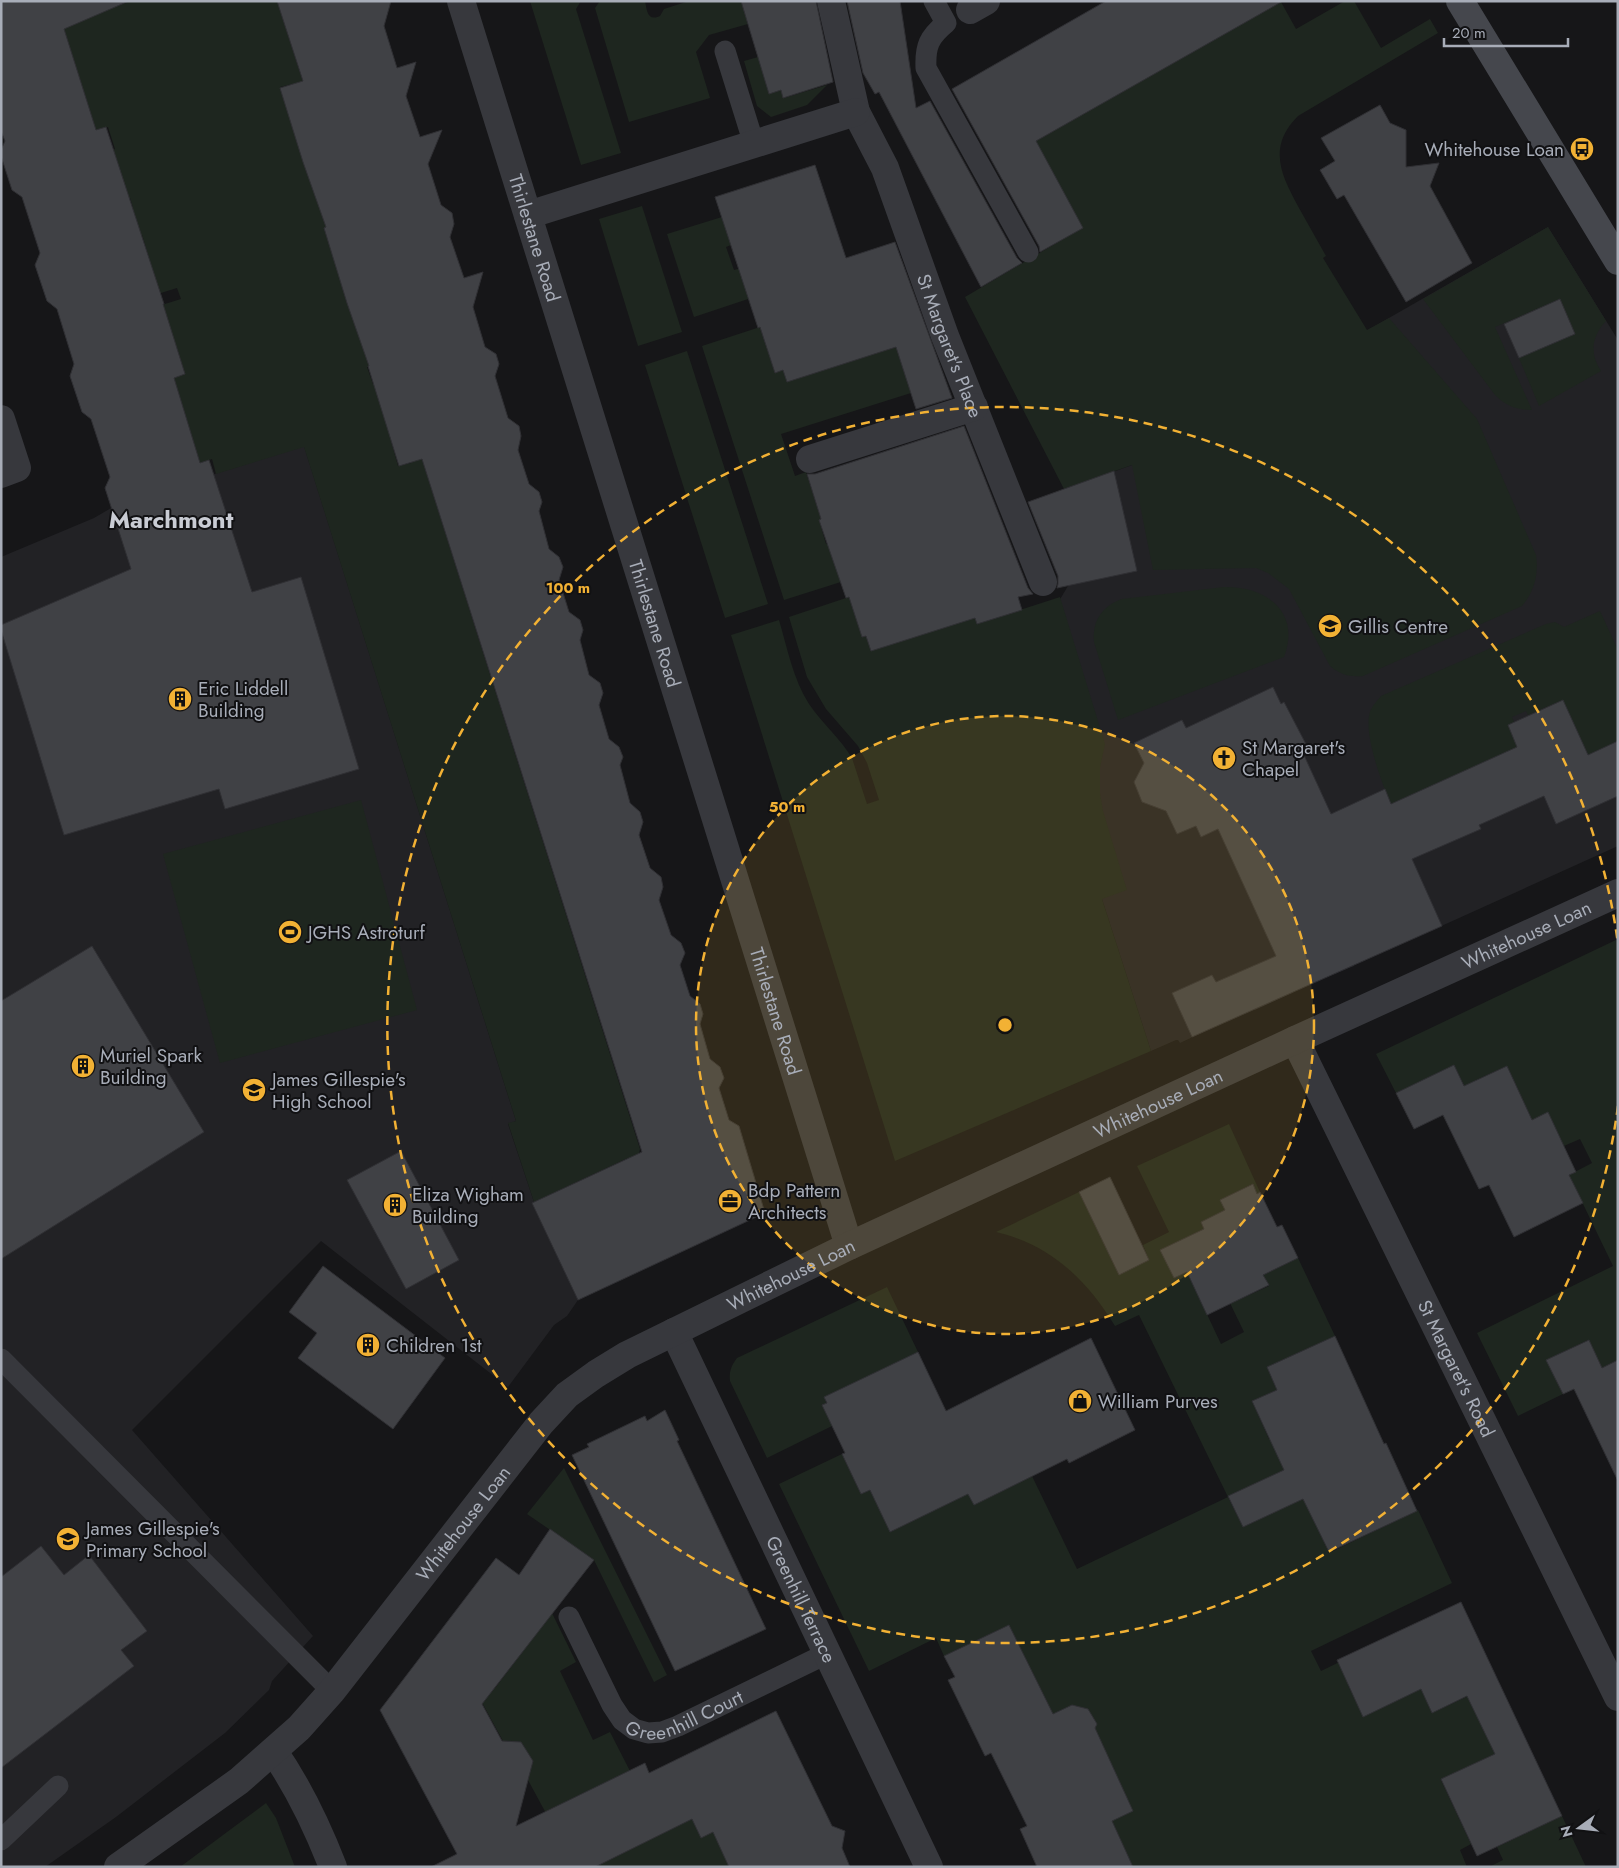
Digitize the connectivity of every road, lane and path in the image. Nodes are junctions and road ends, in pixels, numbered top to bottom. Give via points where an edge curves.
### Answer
1 (461, 1) edge
2 (831, 1) edge
3 (934, 1) edge
4 (1460, 1) edge
5 (978, 6) edge
6 (946, 23) junction
7 (725, 52) dead end
8 (856, 112) junction
9 (754, 144) junction
10 (528, 216) junction
11 (1028, 252) dead end
12 (1618, 261) edge
13 (974, 408) junction
14 (1, 419) edge
15 (810, 459) dead end
16 (9, 471) edge
17 (1043, 582) dead end
18 (1618, 893) edge
19 (1295, 1040) junction
20 (849, 1246) junction
21 (674, 1332) junction
22 (1, 1359) edge
23 (569, 1617) dead end
24 (826, 1654) junction
25 (332, 1691) junction
26 (1618, 1697) edge
27 (274, 1752) junction
28 (58, 1786) dead end
29 (1, 1840) edge
30 (118, 1867) edge
31 (333, 1867) edge
32 (928, 1867) edge

1 - 10 street, Thirlestane Road
2 - 8 street, St Margaret's Place
3 - 6 lane
4 - 12 street
5 - 6 lane
6 - 11 lane via 929,40 926,68
7 - 9 lane
8 - 9 street
8 - 13 street, St Margaret's Place via 885,168
9 - 10 street
10 - 20 street, Thirlestane Road
13 - 15 street
13 - 17 street, St Margaret's Place
14 - 16 street
18 - 19 street, Whitehouse Loan
19 - 20 street, Whitehouse Loan
19 - 26 street, St Margaret's Road
20 - 21 street, Whitehouse Loan
21 - 24 street, Greenhill Terrace
21 - 25 street, Whitehouse Loan via 596,1374 567,1396 541,1423
22 - 25 lane
23 - 24 lane, Greenhill Court via 612,1706 622,1720 634,1729 648,1733 678,1726
24 - 32 street, Greenhill Terrace
25 - 27 street, Whitehouse Loan
27 - 30 street, Whitehouse Loan via 239,1781
27 - 31 street via 301,1794
28 - 29 lane

